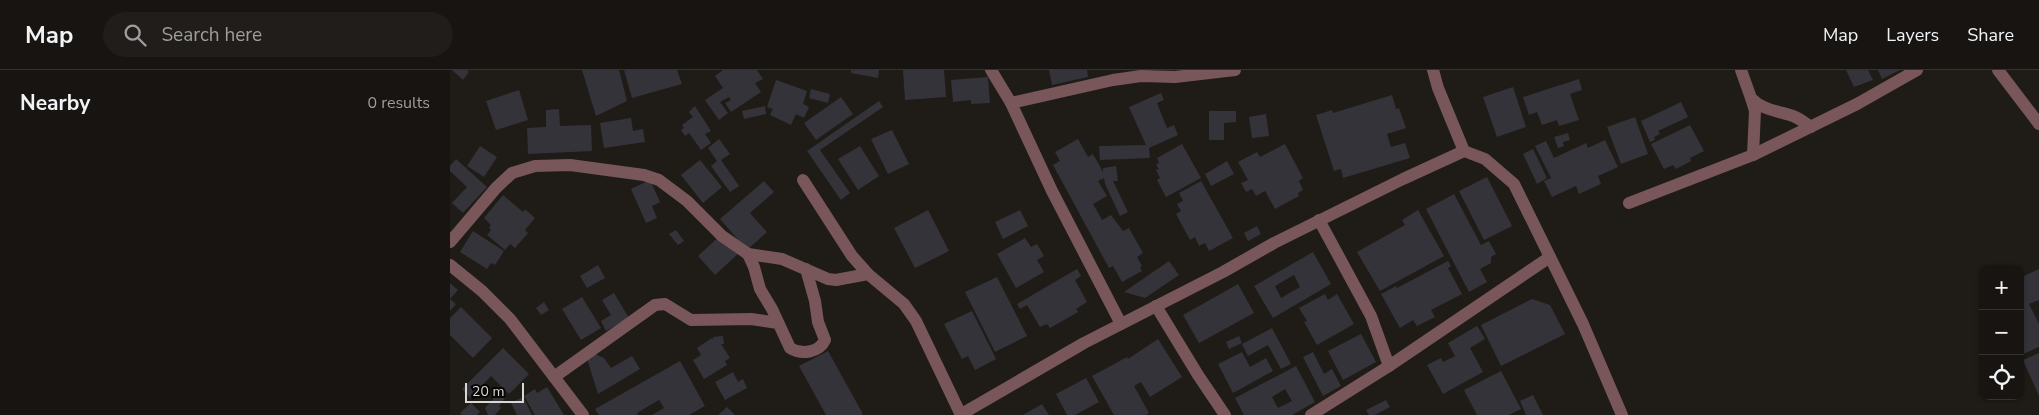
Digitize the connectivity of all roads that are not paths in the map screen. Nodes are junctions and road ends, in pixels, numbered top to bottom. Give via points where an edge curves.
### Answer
1 (991, 70) edge
2 (1235, 70) edge
3 (1433, 70) edge
4 (1741, 70) edge
5 (1916, 70) edge
6 (1998, 70) edge
7 (1751, 98) junction
8 (1011, 103) junction
9 (2039, 124) edge
10 (1811, 127) junction
11 (1464, 151) junction
12 (1753, 155) junction
13 (803, 180) dead end
14 (1629, 204) dead end
15 (1319, 220) junction
16 (450, 242) edge
17 (748, 254) junction
18 (1550, 257) junction
19 (450, 264) edge
20 (806, 269) junction
21 (868, 274) junction
22 (1156, 306) junction
23 (778, 323) junction
24 (1121, 324) junction
25 (1389, 366) junction
26 (554, 377) junction
27 (583, 415) edge
28 (960, 415) edge
29 (1225, 415) edge
30 (1311, 415) edge
31 (1622, 415) edge

1 - 8 street
2 - 8 street via 1113,80
3 - 11 street
4 - 7 street
5 - 10 street
6 - 9 street
7 - 10 street via 1777,112 1795,116
7 - 12 street via 1755,118
8 - 24 street via 1052,191
10 - 12 street
11 - 15 street
11 - 18 street via 1485,159 1514,184
12 - 14 street
13 - 21 street via 852,256
15 - 22 street
15 - 25 street via 1371,316
16 - 17 street via 512,173 535,166 570,165 659,180 687,201 722,236
17 - 20 street via 782,259
17 - 23 street via 760,288
18 - 25 street
18 - 31 street
19 - 26 street via 510,319
20 - 21 street via 836,280
20 - 23 street via 825,340 823,344 806,353 795,352
21 - 28 street via 904,304 916,321
22 - 24 street
22 - 29 street
23 - 26 street via 751,319 691,320 665,304 655,305
24 - 28 street
25 - 30 street
26 - 27 street

